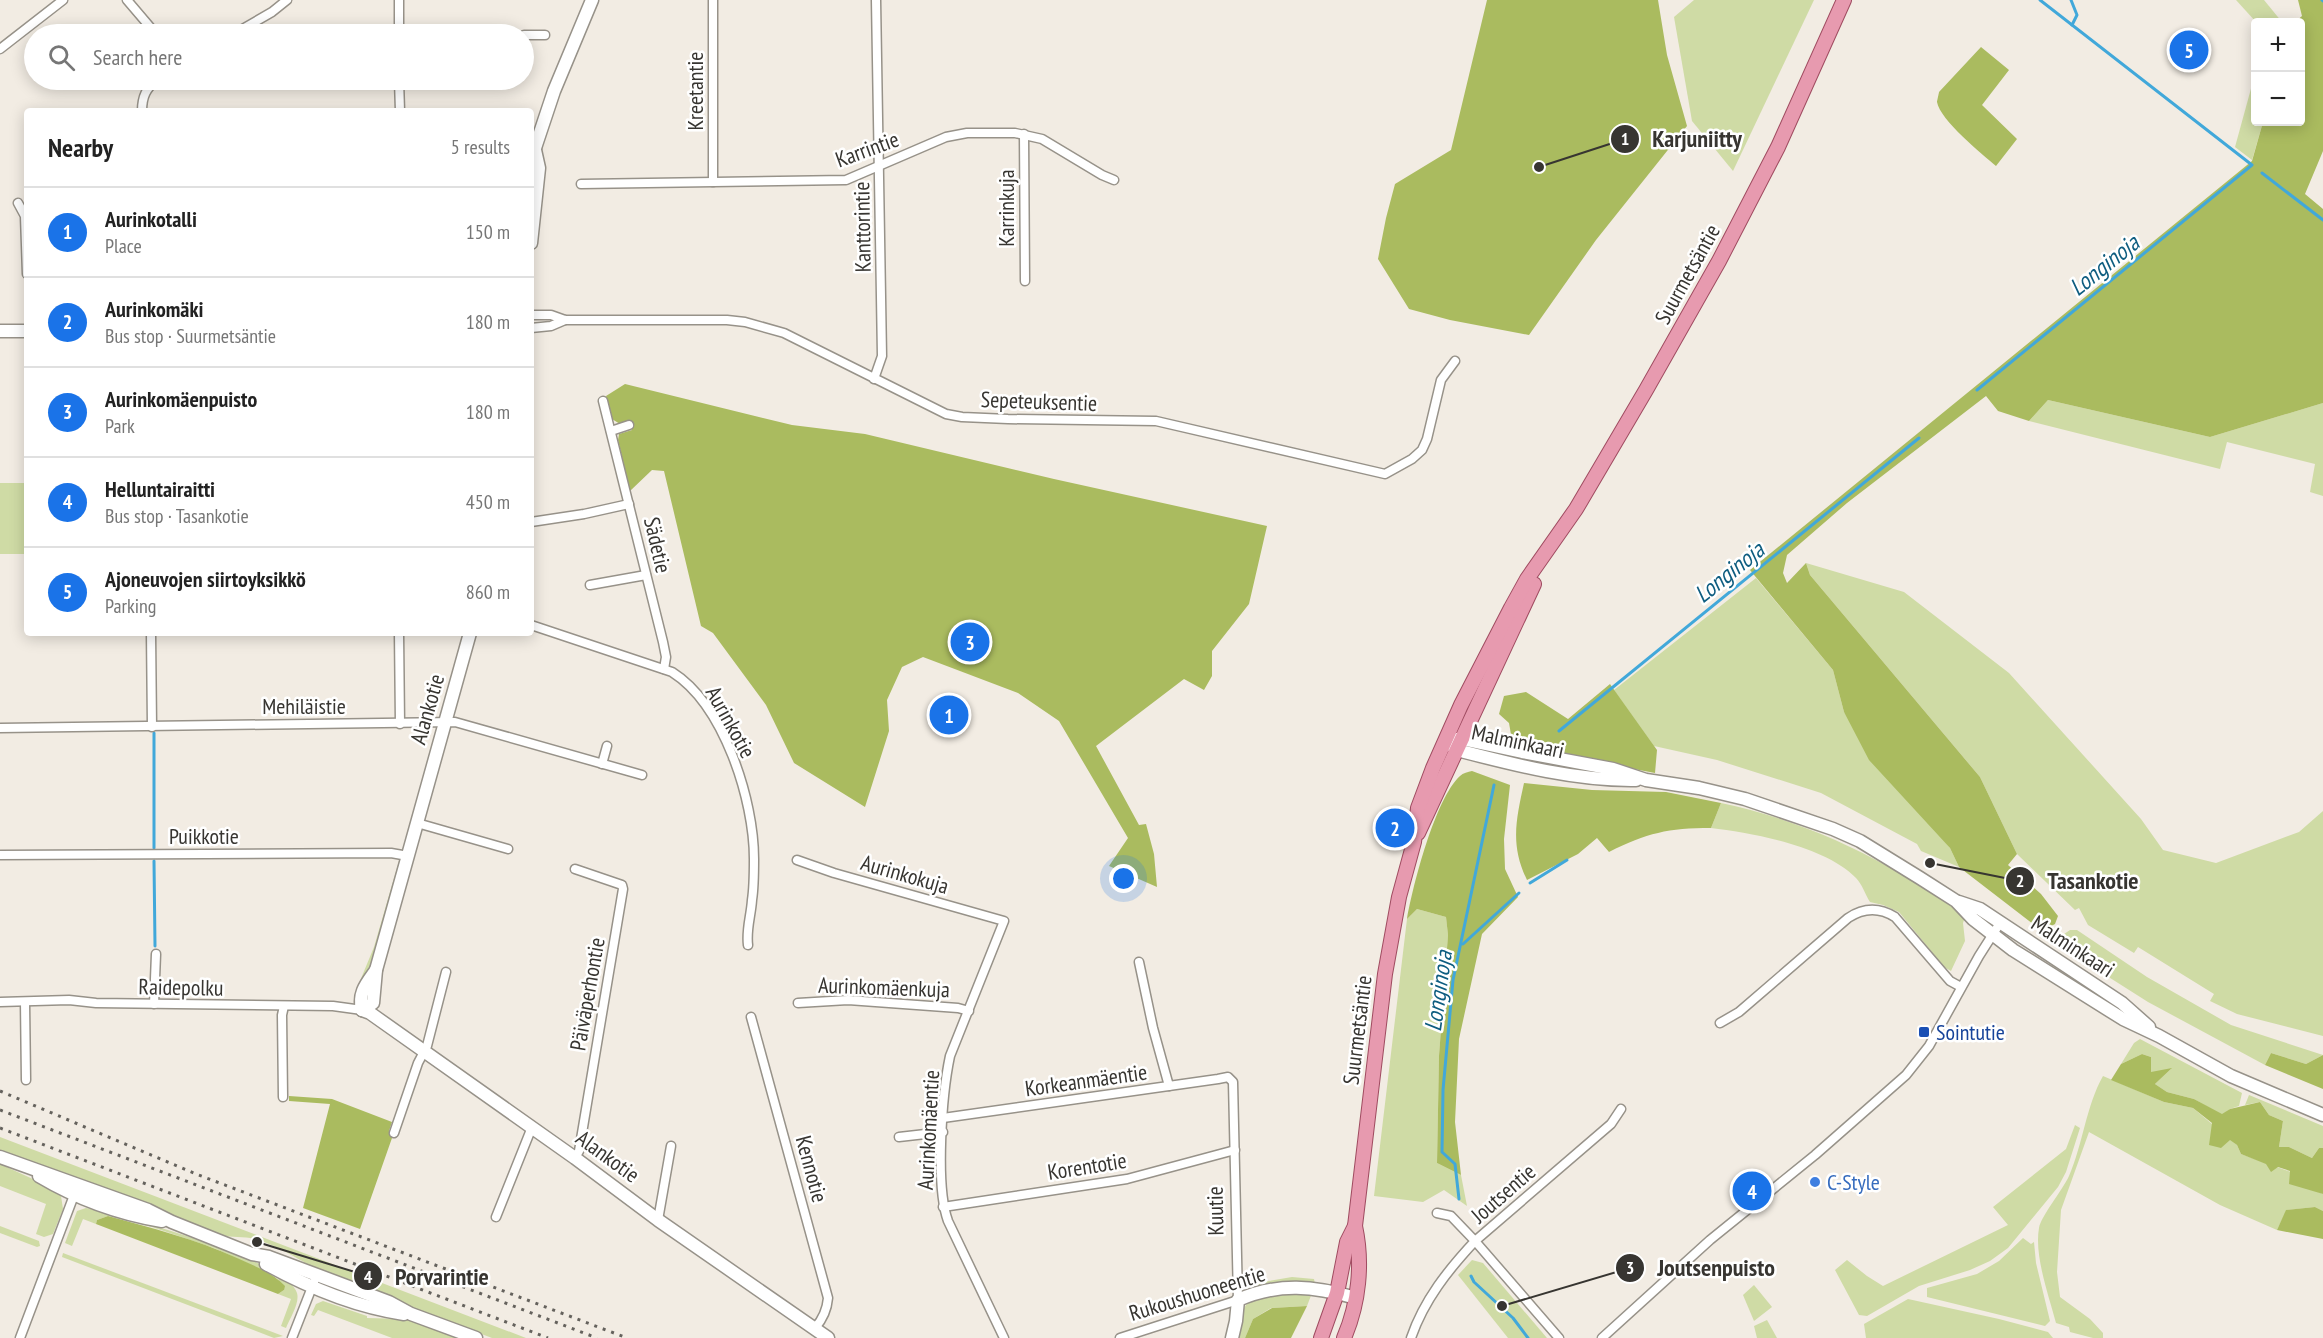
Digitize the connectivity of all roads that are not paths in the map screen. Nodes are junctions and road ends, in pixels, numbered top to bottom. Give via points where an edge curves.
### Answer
1 (63, 0) edge
2 (128, 0) edge
3 (287, 0) edge
4 (399, 0) edge
5 (592, 0) edge
6 (713, 0) edge
7 (876, 0) edge
8 (1844, 0) edge
9 (32, 24) edge
10 (148, 24) edge
11 (251, 24) edge
12 (399, 24) edge
13 (24, 30) edge
14 (545, 35) dead end
15 (534, 36) edge
16 (0, 49) edge
17 (147, 90) edge
18 (399, 90) edge
19 (142, 108) edge
20 (400, 108) edge
21 (1024, 134) junction
22 (534, 152) edge
23 (534, 157) edge
24 (879, 166) junction
25 (1114, 180) dead end
26 (713, 182) junction
27 (581, 184) dead end
28 (18, 203) dead end
29 (24, 214) edge
30 (534, 215) edge
31 (1025, 280) dead end
32 (534, 315) edge
33 (565, 320) junction
34 (534, 328) edge
35 (0, 331) edge
36 (24, 331) edge
37 (1455, 361) dead end
38 (874, 379) junction
39 (603, 401) dead end
40 (629, 425) dead end
41 (611, 431) junction
42 (629, 504) junction
43 (534, 522) edge
44 (1545, 557) junction
45 (646, 575) junction
46 (590, 585) dead end
47 (534, 626) edge
48 (152, 636) edge
49 (399, 636) edge
50 (469, 636) edge
51 (664, 669) junction
52 (446, 722) junction
53 (400, 724) junction
54 (152, 727) junction
55 (0, 728) edge
56 (1446, 740) junction
57 (1459, 744) junction
58 (607, 746) dead end
59 (602, 764) junction
60 (642, 775) dead end
61 (417, 823) junction
62 (1414, 842) junction
63 (508, 849) dead end
64 (0, 855) edge
65 (408, 856) junction
66 (797, 860) dead end
67 (576, 869) dead end
68 (1956, 901) junction
69 (1004, 921) joint
70 (2000, 923) junction
71 (1993, 935) junction
72 (748, 945) dead end
73 (156, 954) dead end
74 (1139, 962) dead end
75 (447, 972) dead end
76 (1961, 987) junction
77 (0, 1002) edge
78 (25, 1002) junction
79 (798, 1003) dead end
80 (154, 1004) junction
81 (284, 1006) junction
82 (362, 1010) junction
83 (969, 1011) junction
84 (751, 1017) dead end
85 (1720, 1023) dead end
86 (2159, 1036) junction
87 (424, 1052) junction
88 (26, 1080) dead end
89 (1233, 1082) joint
90 (1169, 1086) junction
91 (283, 1097) dead end
92 (1622, 1109) dead end
93 (2323, 1115) edge
94 (943, 1118) junction
95 (532, 1127) junction
96 (943, 1132) junction
97 (394, 1133) dead end
98 (899, 1137) dead end
99 (671, 1146) dead end
100 (1235, 1150) junction
101 (0, 1157) edge
102 (575, 1158) junction
103 (76, 1189) junction
104 (943, 1207) junction
105 (1437, 1213) dead end
106 (496, 1217) dead end
107 (658, 1220) junction
108 (1355, 1226) junction
109 (1475, 1241) junction
110 (314, 1281) junction
111 (1337, 1293) junction
112 (1356, 1298) junction
113 (1238, 1300) junction
114 (815, 1328) junction
115 (20, 1338) edge
116 (292, 1338) edge
117 (476, 1338) edge
118 (828, 1338) edge
119 (1004, 1338) edge
120 (1120, 1338) edge
121 (1232, 1338) edge
122 (1321, 1338) edge
123 (1344, 1338) edge
124 (1410, 1338) edge
125 (1559, 1338) edge
126 (1602, 1338) edge

1 - 9 street
2 - 10 street
3 - 11 street
4 - 12 street
5 - 22 main road via 554,91
6 - 26 street, Kreetantie
7 - 24 street, Kanttorintie
8 - 44 main road, Suurmetsäntie via 1778,147 1725,251 1647,390
13 - 16 street
14 - 15 street
17 - 19 street
18 - 20 street
21 - 24 street, Karrintie via 954,134
21 - 25 street, Karrintie via 1042,139
21 - 31 street, Karrinkuja
23 - 30 main road via 539,168
24 - 26 street, Karrintie via 846,180
24 - 38 street, Kanttorintie via 882,356
26 - 27 street, Karrintie
28 - 29 street
32 - 33 street, Sepeteuksentie
33 - 34 street, Sepeteuksentie
33 - 38 street, Sepeteuksentie via 745,322 784,333
35 - 36 main road
37 - 38 street, Sepeteuksentie via 1441,380 1422,450 1385,474 1156,422 962,417 932,408
39 - 41 street, Sädetie
40 - 41 street
41 - 42 street, Sädetie
42 - 43 street
42 - 45 street, Sädetie
44 - 56 main road, Suurmetsäntie via 1511,608
44 - 57 main road, Suurmetsäntie
45 - 46 street
45 - 51 street, Sädetie via 666,657
47 - 51 street, Aurinkotie
48 - 54 street
49 - 53 street
50 - 52 main road, Alankotie
51 - 72 street, Aurinkotie via 684,679 708,711 731,752 744,790 754,858
52 - 53 street, Mehiläistie
52 - 59 street, Mehiläistie
52 - 61 main road, Alankotie
53 - 54 street, Mehiläistie
54 - 55 street, Mehiläistie
56 - 57 main road, Malminkaari
56 - 62 main road, Suurmetsäntie via 1418,808
57 - 62 main road, Suurmetsäntie
57 - 68 main road, Malminkaari via 1535,768 1612,780 1646,780 1745,799 1860,841
58 - 59 street
59 - 60 street, Mehiläistie
61 - 63 street
61 - 65 main road, Alankotie
62 - 108 main road, Suurmetsäntie via 1385,974
64 - 65 street, Puikkotie
65 - 82 main road, Alankotie via 376,970 373,1003
66 - 69 street, Aurinkokuja
67 - 102 street, Päiväperhontie via 614,881 623,889
68 - 70 main road, Malminkaari via 1980,909
68 - 71 main road, Malminkaari
69 - 83 street, Aurinkomäentie
70 - 71 street
70 - 86 main road, Malminkaari via 2122,1003
71 - 76 street
71 - 86 main road, Malminkaari via 2085,997
73 - 80 street
74 - 90 street
75 - 87 street
76 - 85 street via 1950,981 1895,917 1886,911 1865,910 1848,918 1739,1012
76 - 126 street via 1929,1046 1906,1075 1710,1240
77 - 78 street, Raidepolku
78 - 80 street, Raidepolku
78 - 88 street
79 - 83 street, Aurinkomäenkuja via 848,1000
80 - 81 street, Raidepolku
81 - 82 street, Raidepolku
81 - 91 street
82 - 87 main road, Alankotie
83 - 94 street, Aurinkomäentie via 946,1072
84 - 114 street, Kennotie via 828,1298 827,1308
86 - 93 main road, Malminkaari via 2231,1076
87 - 95 main road, Alankotie
87 - 97 street
89 - 90 street, Korkeanmäentie via 1228,1077
89 - 100 street, Kuutie
90 - 94 street, Korkeanmäentie
92 - 109 street, Joutsentie via 1611,1124
94 - 96 street, Aurinkomäentie
95 - 102 main road, Alankotie
95 - 106 street
96 - 98 street
96 - 104 street, Aurinkomäentie
99 - 107 street
100 - 104 street, Korentotie via 1127,1179
100 - 113 street, Kuutie
101 - 103 main road
102 - 107 main road, Alankotie
103 - 110 main road via 148,1210
103 - 115 street
104 - 119 street, Aurinkomäentie
105 - 109 street via 1451,1216
107 - 114 main road, Alankotie
108 - 111 main road, Suurmetsäntie via 1347,1242
108 - 112 main road, Suurmetsäntie via 1359,1243
109 - 124 street via 1427,1301
109 - 125 street, Joutsentie
110 - 116 street
110 - 117 main road via 334,1296 411,1314
111 - 112 main road, Rukoushuoneentie
111 - 113 main road, Rukoushuoneentie via 1290,1287
111 - 122 main road, Suurmetsäntie
112 - 123 main road, Suurmetsäntie
113 - 120 street, Rukoushuoneentie
113 - 121 main road, Kuutie
114 - 118 main road, Alankotie

